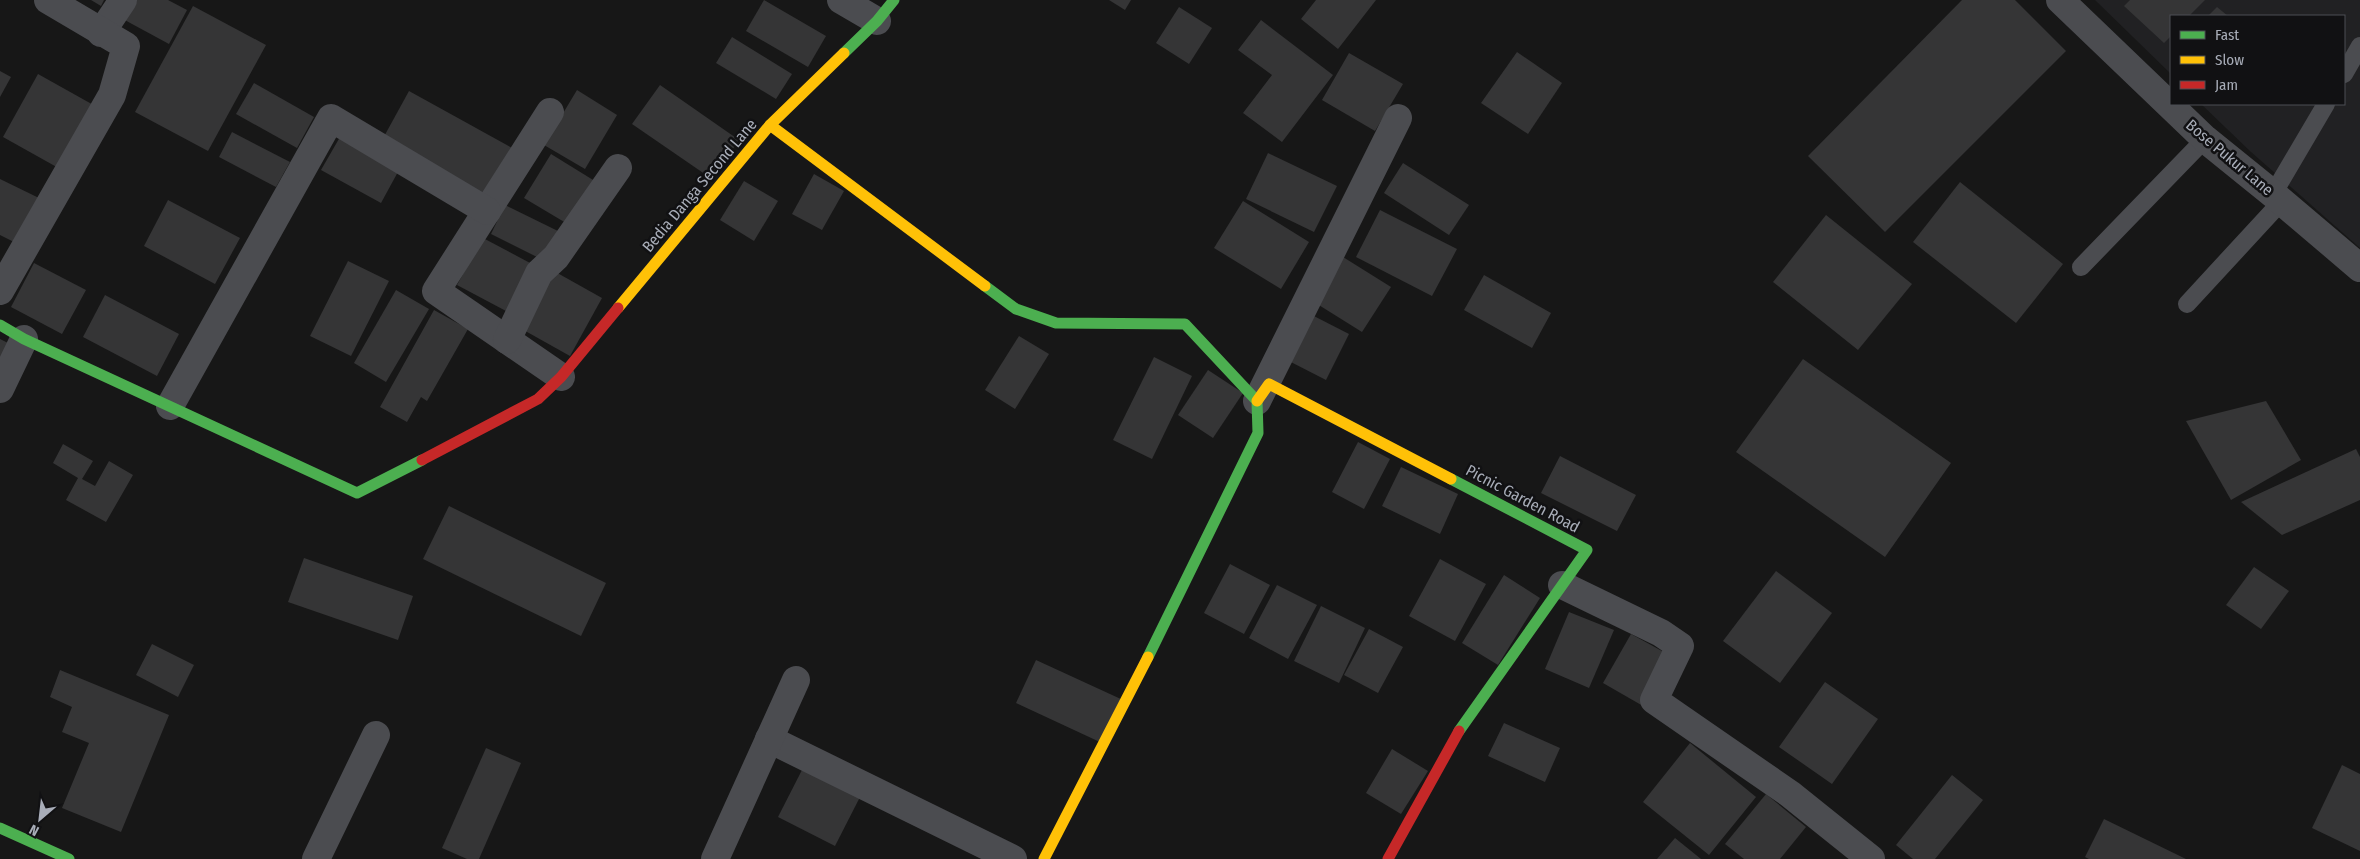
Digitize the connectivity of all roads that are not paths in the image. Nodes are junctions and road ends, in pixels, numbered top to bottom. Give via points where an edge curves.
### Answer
1 (48, 0) edge
2 (123, 0) edge
3 (841, 0) edge
4 (894, 0) edge
5 (2060, 0) edge
6 (877, 21) junction
7 (101, 33) junction
8 (2360, 46) edge
9 (2345, 72) edge
10 (2325, 105) edge
11 (550, 112) dead end
12 (1398, 118) dead end
13 (770, 125) junction
14 (2205, 139) junction
15 (618, 168) dead end
16 (2277, 197) junction
17 (487, 211) junction
18 (2081, 268) dead end
19 (2360, 268) edge
20 (0, 291) edge
21 (2187, 304) dead end
22 (0, 325) edge
23 (24, 339) junction
24 (507, 340) junction
25 (561, 377) junction
26 (0, 389) edge
27 (1257, 402) junction
28 (170, 406) junction
29 (1562, 585) junction
30 (796, 680) dead end
31 (376, 735) dead end
32 (769, 739) junction
33 (0, 828) edge
34 (41, 854) edge
35 (68, 859) edge
36 (316, 859) edge
37 (715, 859) edge
38 (1013, 859) edge
39 (1044, 859) edge
40 (1388, 859) edge
41 (1871, 859) edge

1 - 7 street
2 - 7 street
3 - 6 street
4 - 6 street, Bedia Danga Second Lane
5 - 14 street, Bose Pukur Lane
6 - 13 street, Bedia Danga Second Lane
7 - 20 street via 126,46 112,95
8 - 9 lane
10 - 16 lane
11 - 17 street
12 - 27 street
13 - 25 street, Bedia Danga Second Lane
13 - 27 street via 1016,309 1056,323 1185,324
14 - 16 street, Bose Pukur Lane
14 - 18 lane
15 - 24 street via 556,257 539,273
16 - 19 street, Bose Pukur Lane
16 - 21 lane
17 - 24 street via 436,292
17 - 28 street via 331,118
22 - 23 street
23 - 26 street
23 - 28 street
24 - 25 street
25 - 28 street, Bedia Danga Second Lane via 538,399 357,493
27 - 29 street, Picnic Garden Road via 1269,384 1587,550
27 - 39 street via 1258,433 1179,597
29 - 40 street, Picnic Garden Road via 1463,723
29 - 41 street via 1662,633 1680,646 1654,700 1790,794
30 - 32 street
31 - 36 street
32 - 37 street
32 - 38 street
33 - 34 street
34 - 35 street

